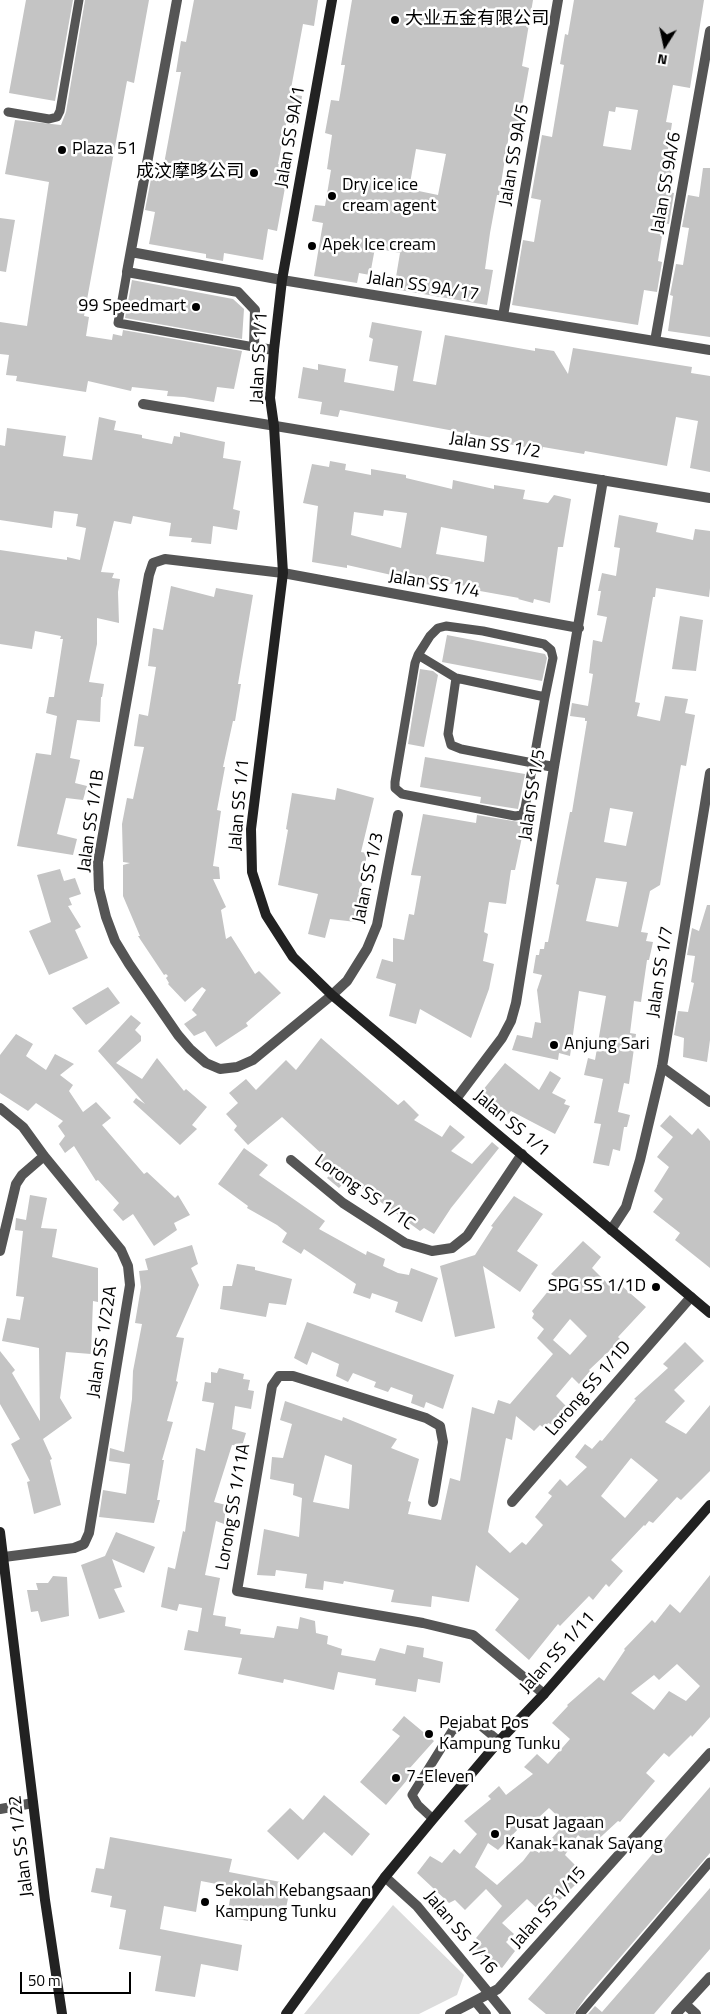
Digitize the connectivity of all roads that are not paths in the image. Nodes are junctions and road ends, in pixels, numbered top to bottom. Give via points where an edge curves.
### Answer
1 (79, 0) edge
2 (176, 0) edge
3 (332, 0) edge
4 (558, 0) edge
5 (710, 32) edge
6 (8, 112) dead end
7 (130, 252) junction
8 (127, 272) junction
9 (282, 280) junction
10 (503, 316) junction
11 (655, 341) junction
12 (254, 347) junction
13 (274, 350) junction
14 (710, 350) edge
15 (143, 404) dead end
16 (274, 426) junction
17 (603, 480) junction
18 (710, 498) edge
19 (283, 573) junction
20 (579, 628) junction
21 (418, 655) junction
22 (456, 678) junction
23 (546, 697) junction
24 (543, 765) junction
25 (710, 773) edge
26 (707, 803) edge
27 (398, 815) dead end
28 (332, 995) junction
29 (662, 1067) junction
30 (456, 1099) junction
31 (710, 1102) edge
32 (0, 1108) edge
33 (522, 1154) junction
34 (44, 1156) junction
35 (290, 1160) dead end
36 (611, 1230) junction
37 (0, 1251) edge
38 (691, 1297) junction
39 (710, 1313) edge
40 (433, 1502) dead end
41 (512, 1502) dead end
42 (710, 1505) edge
43 (0, 1532) edge
44 (4, 1557) junction
45 (544, 1694) junction
46 (499, 1740) junction
47 (710, 1753) edge
48 (33, 1803) junction
49 (0, 1809) edge
50 (433, 1819) junction
51 (710, 1862) edge
52 (385, 1877) junction
53 (710, 1978) edge
54 (490, 1994) junction
55 (476, 2002) junction
56 (685, 2004) junction
57 (62, 2013) edge
58 (286, 2014) edge
59 (450, 2014) edge
60 (486, 2014) edge
61 (506, 2014) edge
62 (580, 2014) edge
63 (676, 2014) edge
64 (696, 2014) edge

1 - 6 lane via 60,111 49,119
2 - 7 street
3 - 9 street, Jalan SS 9A/1
4 - 10 street, Jalan SS 9A/5
5 - 11 street, Jalan SS 9A/6
7 - 8 street
7 - 9 street, Jalan SS 9A/17
8 - 12 street via 238,292 255,310
8 - 12 lane via 118,323
9 - 10 street, Jalan SS 9A/17
9 - 13 street, Jalan SS 1/1
10 - 11 street, Jalan SS 9A/17
11 - 14 street, Jalan SS 9A/17
12 - 13 street
13 - 16 street, Jalan SS 1/1 via 270,398
15 - 16 street, Jalan SS 1/2
16 - 17 street, Jalan SS 1/2
16 - 19 street, Jalan SS 1/1
17 - 18 street, Jalan SS 1/2
17 - 20 street, Jalan SS 1/5
19 - 20 street, Jalan SS 1/4
19 - 28 street, Jalan SS 1/1 via 251,829 252,872 266,915 293,958
19 - 28 street, Jalan SS 1/1B via 165,559 153,563 98,862 99,889 115,941 129,964 178,1035 206,1063 220,1069 237,1067 253,1060
20 - 24 street, Jalan SS 1/5
21 - 22 lane
21 - 23 lane via 430,636 438,628 446,626 544,644 554,658
21 - 24 lane via 395,788 402,794 522,815
22 - 23 lane
22 - 24 lane via 448,734 452,745
23 - 24 lane
24 - 30 street, Jalan SS 1/5 via 516,1003 502,1038
25 - 26 street, Jalan SS 1/7
26 - 29 street, Jalan SS 1/7
27 - 28 street, Jalan SS 1/3 via 378,925 346,981
28 - 30 street, Jalan SS 1/1
29 - 31 street
29 - 36 street, Jalan SS 1/7 via 626,1207
30 - 33 street, Jalan SS 1/1
32 - 34 street, Jalan SS 1/22A via 23,1127
33 - 35 street, Lorong SS 1/1C via 467,1236 452,1248 432,1251 405,1243 343,1203
33 - 36 street, Jalan SS 1/1
34 - 37 street via 16,1184
34 - 44 street, Jalan SS 1/22A via 121,1250 128,1266 130,1285 89,1532 84,1544
36 - 38 street, Jalan SS 1/1
38 - 39 street, Jalan SS 1/1
38 - 41 street, Lorong SS 1/1D
40 - 45 street, Lorong SS 1/11A via 443,1442 440,1426 426,1418 293,1376 279,1376 272,1386 237,1590 473,1635
42 - 45 street, Jalan SS 1/11
43 - 44 street, Jalan SS 1/22
44 - 48 street, Jalan SS 1/22
45 - 46 street, Jalan SS 1/11
46 - 50 street, Jalan SS 1/11
46 - 50 lane via 473,1723 463,1724 452,1731 412,1795
47 - 54 street, Jalan SS 1/15 via 498,1989
48 - 49 street
48 - 57 street, Jalan SS 1/22
50 - 52 street, Jalan SS 1/11
51 - 62 lane
52 - 54 street, Jalan SS 1/16 via 417,1906
52 - 58 street, Jalan SS 1/11
53 - 56 street
54 - 55 street, Jalan SS 1/15
54 - 61 street, Jalan SS 1/16
55 - 59 street, Jalan SS 1/15
55 - 60 street, Jalan SS 1/16
56 - 63 street
56 - 64 street

